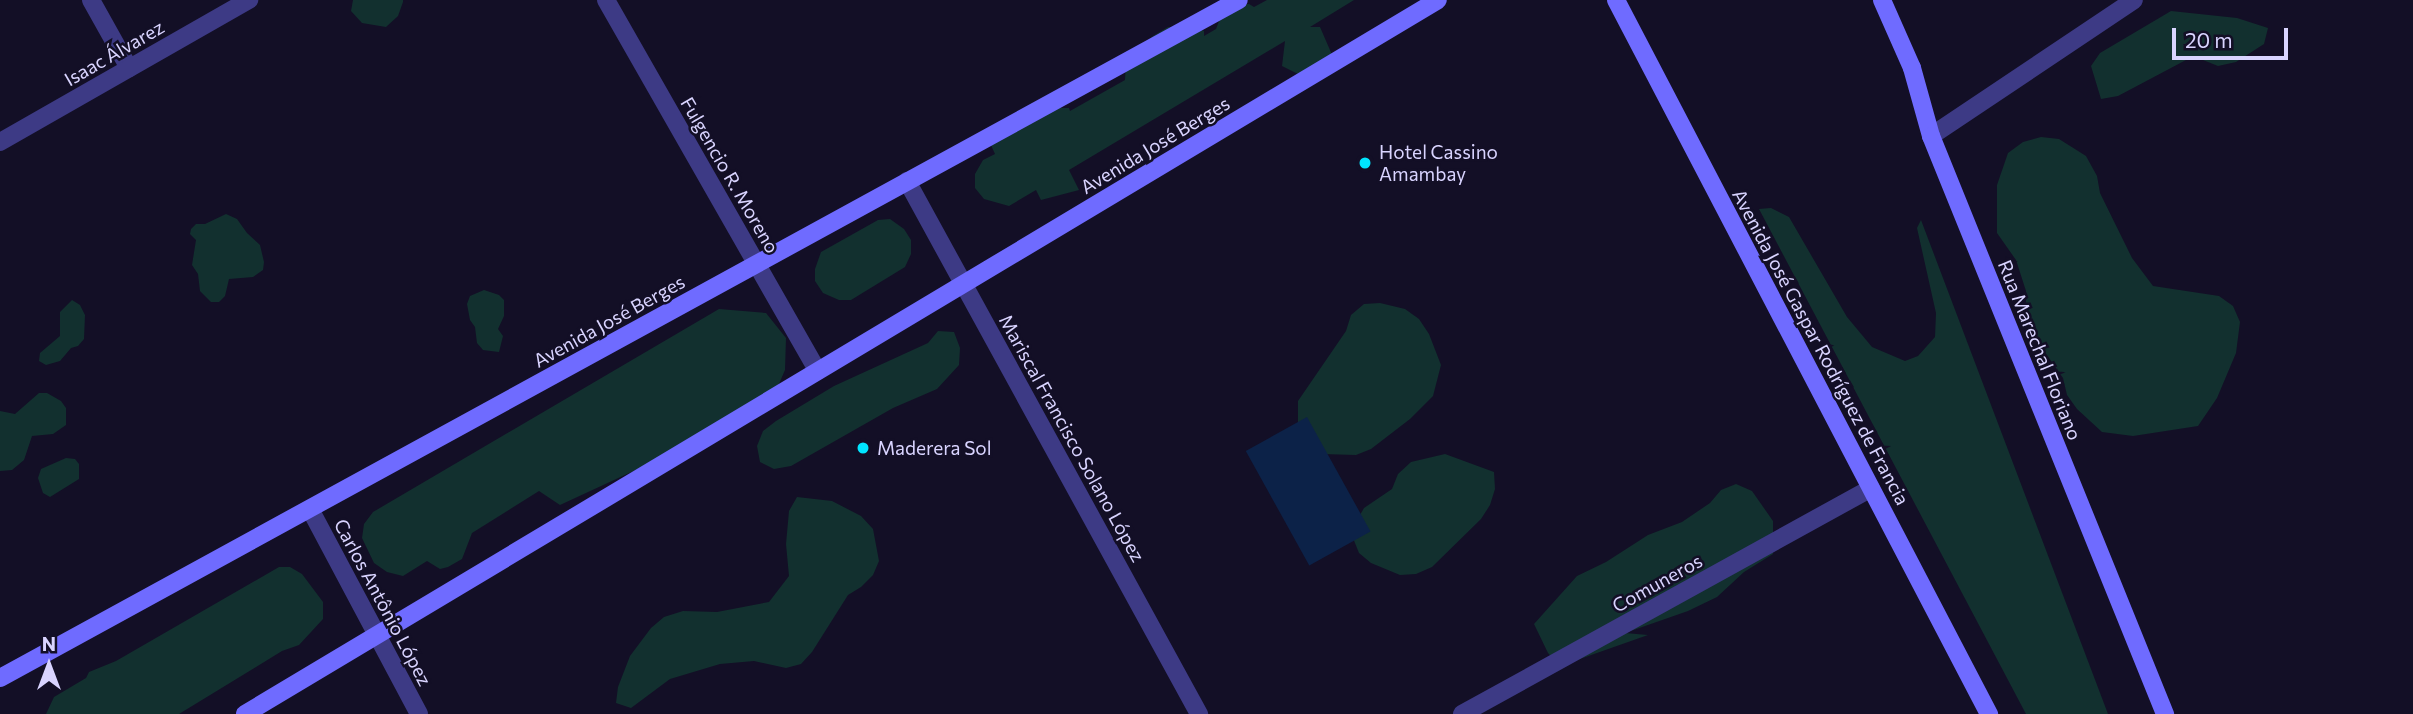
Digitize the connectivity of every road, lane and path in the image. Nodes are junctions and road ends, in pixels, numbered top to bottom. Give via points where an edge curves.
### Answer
1 (91, 0) edge
2 (249, 0) edge
3 (606, 0) edge
4 (1239, 0) edge
5 (1438, 0) edge
6 (1616, 0) edge
7 (1882, 0) edge
8 (2134, 0) edge
9 (130, 68) junction
10 (1931, 136) junction
11 (0, 142) edge
12 (907, 181) junction
13 (757, 264) junction
14 (964, 284) junction
15 (818, 371) junction
16 (1871, 488) junction
17 (310, 509) junction
18 (377, 635) junction
19 (0, 678) edge
20 (245, 714) edge
21 (419, 714) edge
22 (1199, 714) edge
23 (1462, 714) edge
24 (1989, 714) edge
25 (2165, 714) edge

1 - 9 street
2 - 9 street, Isaac Álvarez
3 - 13 street, Fulgencio R. Moreno
4 - 12 main road, Avenida José Berges
5 - 14 main road, Avenida José Berges
6 - 16 main road, Avenida José Gaspar Rodríguez de Francia
7 - 10 main road, Rua Marechal Floriano via 1912,68
8 - 10 street
9 - 11 street, Isaac Álvarez
10 - 25 main road, Rua Marechal Floriano
12 - 13 main road, Avenida José Berges
12 - 14 street, Mariscal Francisco Solano López
13 - 15 street, Fulgencio R. Moreno
13 - 17 main road, Avenida José Berges
14 - 15 main road, Avenida José Berges
14 - 22 street, Mariscal Francisco Solano López
15 - 18 main road, Avenida José Berges
16 - 23 street, Comuneros
16 - 24 main road, Avenida José Gaspar Rodríguez de Francia
17 - 18 street, Carlos Antônio López
17 - 19 main road, Avenida José Berges
18 - 20 main road, Avenida José Berges
18 - 21 street, Carlos Antônio López

